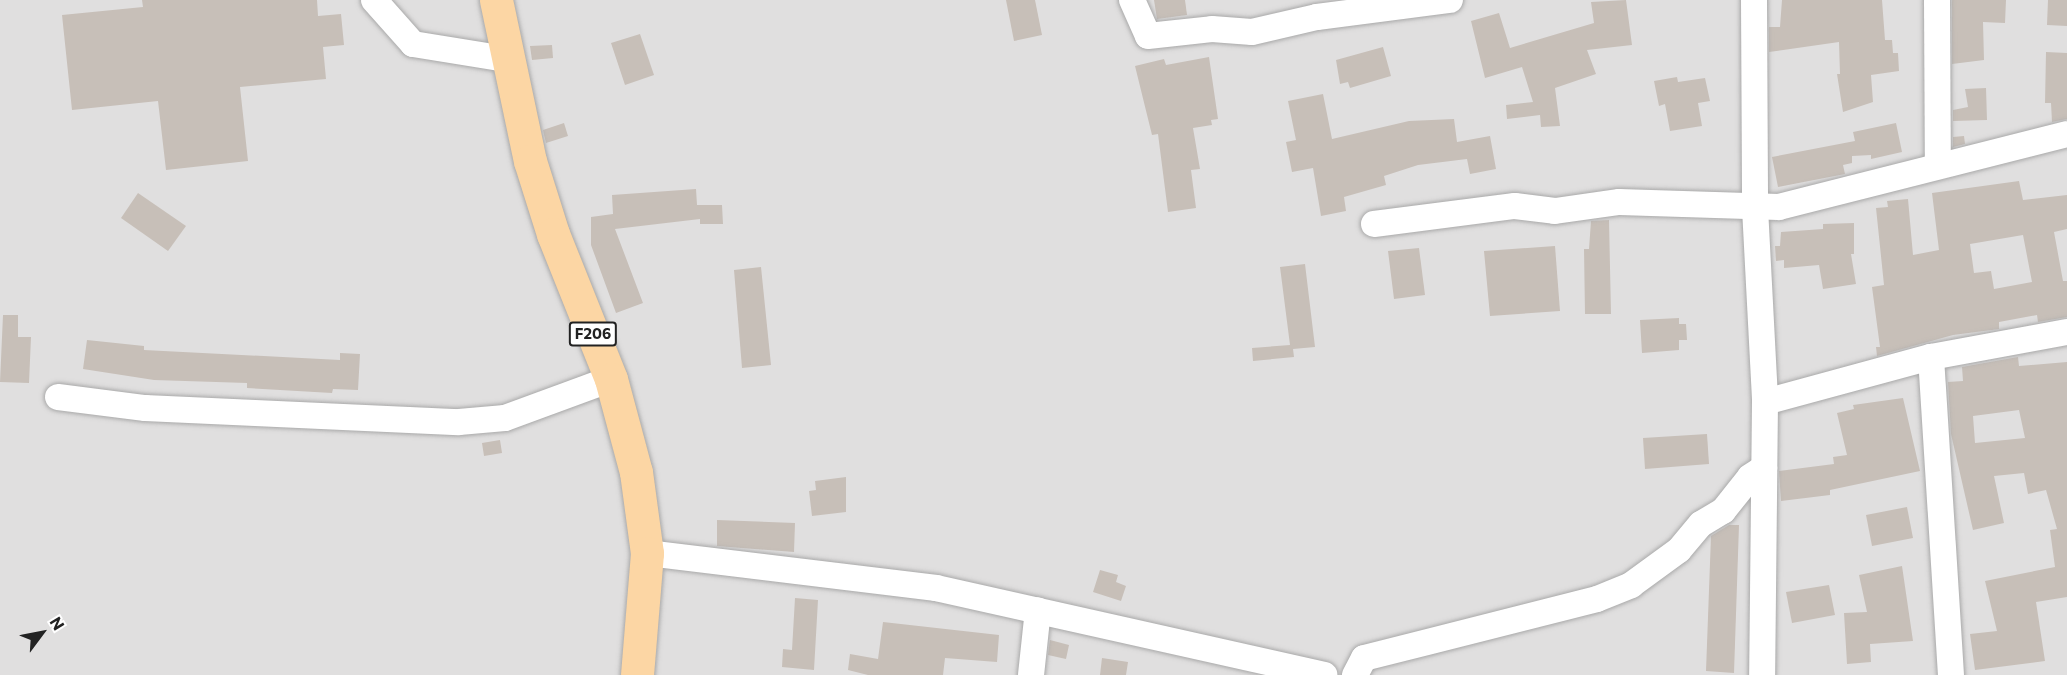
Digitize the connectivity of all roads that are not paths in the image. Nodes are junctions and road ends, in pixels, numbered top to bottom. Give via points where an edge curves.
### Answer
1 (374, 0) edge
2 (496, 0) edge
3 (1132, 0) edge
4 (1450, 0) edge
5 (1754, 0) edge
6 (1937, 0) edge
7 (1341, 8) edge
8 (506, 59) junction
9 (2067, 134) edge
10 (1938, 165) junction
11 (1755, 208) junction
12 (1374, 224) dead end
13 (2067, 332) edge
14 (1931, 357) junction
15 (611, 379) junction
16 (58, 398) dead end
17 (1765, 402) junction
18 (1764, 468) junction
19 (647, 553) junction
20 (1038, 610) junction
21 (637, 675) edge
22 (1031, 675) edge
23 (1324, 675) edge
24 (1355, 675) edge
25 (1762, 675) edge
26 (1951, 675) edge

1 - 8 street via 412,53
2 - 8 main road, F206
3 - 7 street via 1148,36 1212,29 1252,32 1317,18
4 - 7 street
5 - 11 street
6 - 10 street
8 - 15 main road, F206 via 530,161 553,234
9 - 10 street
10 - 11 street via 1779,207
11 - 12 street via 1618,202 1555,211 1515,206
11 - 17 street
13 - 14 street
14 - 17 street
14 - 26 street
15 - 16 street via 505,418 459,422 145,408
15 - 19 main road, F206 via 636,472
17 - 18 street
18 - 24 street via 1750,477 1723,511 1701,524 1679,550 1631,585 1597,599 1364,658
18 - 25 street
19 - 20 street via 936,588
19 - 21 main road, F206
20 - 22 street
20 - 23 street via 1146,633 1198,650

